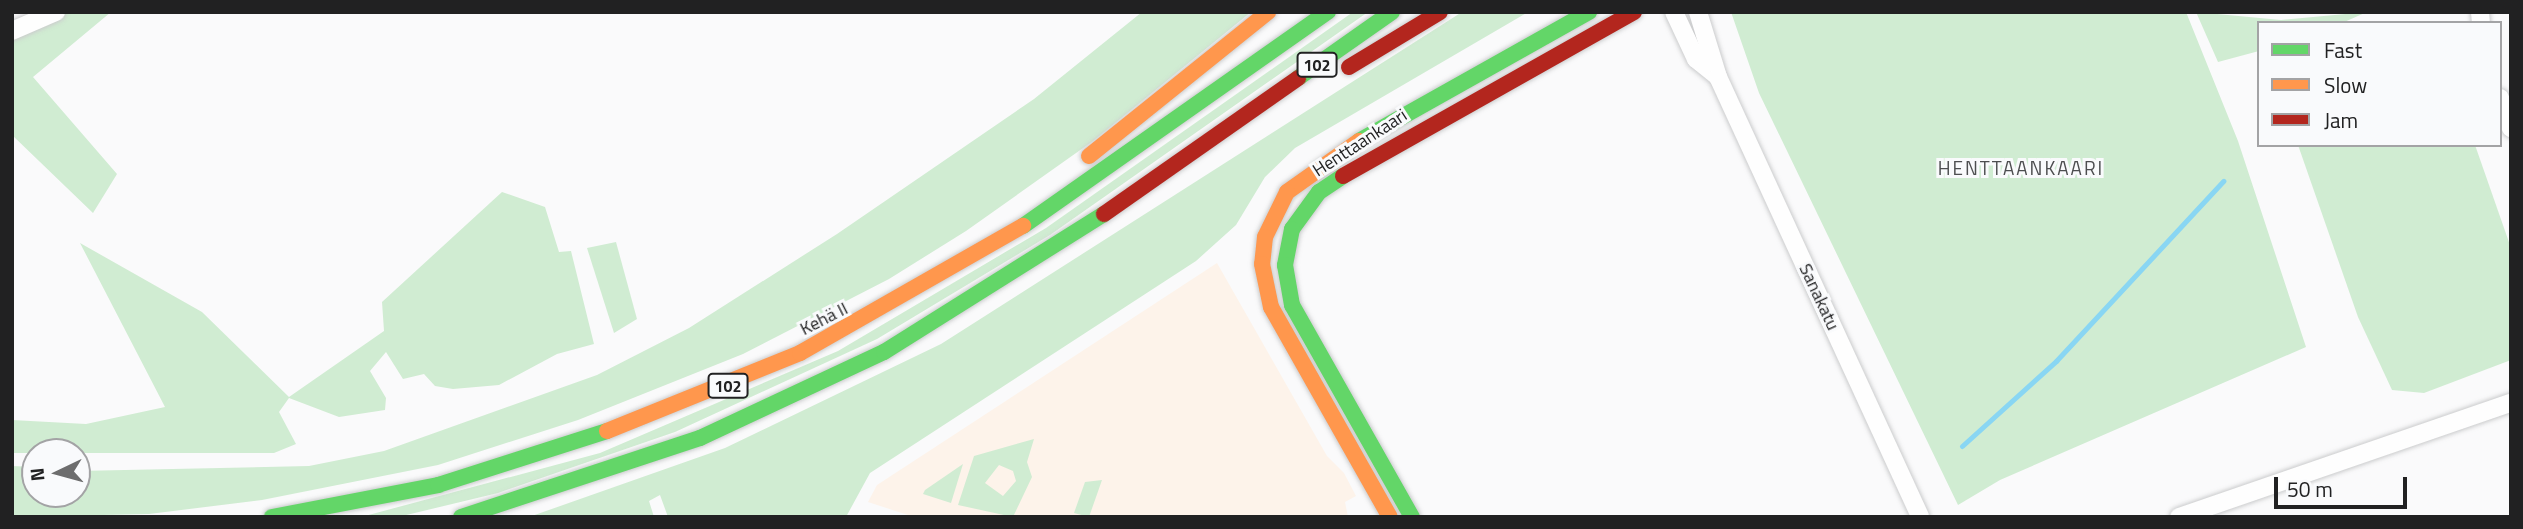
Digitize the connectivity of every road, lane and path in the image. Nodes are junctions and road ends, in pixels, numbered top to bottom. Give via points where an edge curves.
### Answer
1 (56, 12) edge
2 (1268, 12) edge
3 (1328, 12) edge
4 (1392, 12) edge
5 (1440, 12) edge
6 (1589, 12) edge
7 (1634, 12) edge
8 (1674, 12) edge
9 (1698, 12) edge
10 (12, 31) edge
11 (1718, 77) junction
12 (2502, 103) edge
13 (1243, 118) junction
14 (2511, 128) edge
15 (998, 243) junction
16 (2511, 403) edge
17 (272, 517) edge
18 (461, 517) edge
19 (1390, 517) edge
20 (1412, 517) edge
21 (1920, 517) edge
22 (2179, 517) edge

1 - 10 street
2 - 15 main road via 1039,195
3 - 15 main road, Kehä II / 102
4 - 13 main road, 102
5 - 13 main road via 1280,111
6 - 19 main road, Henttaankaari via 1320,163 1287,192 1265,237 1262,264 1271,307
7 - 20 main road, Henttaankaari via 1374,155 1319,192 1292,229 1285,265 1292,305
8 - 11 street, Sanakatu via 1696,59
9 - 11 street, Sanakatu
11 - 21 street, Sanakatu
12 - 14 street
13 - 18 main road, 102 via 1040,259 884,352 700,438
15 - 17 main road, Kehä II / 102 via 842,333 709,394 552,453 451,481
16 - 22 street

